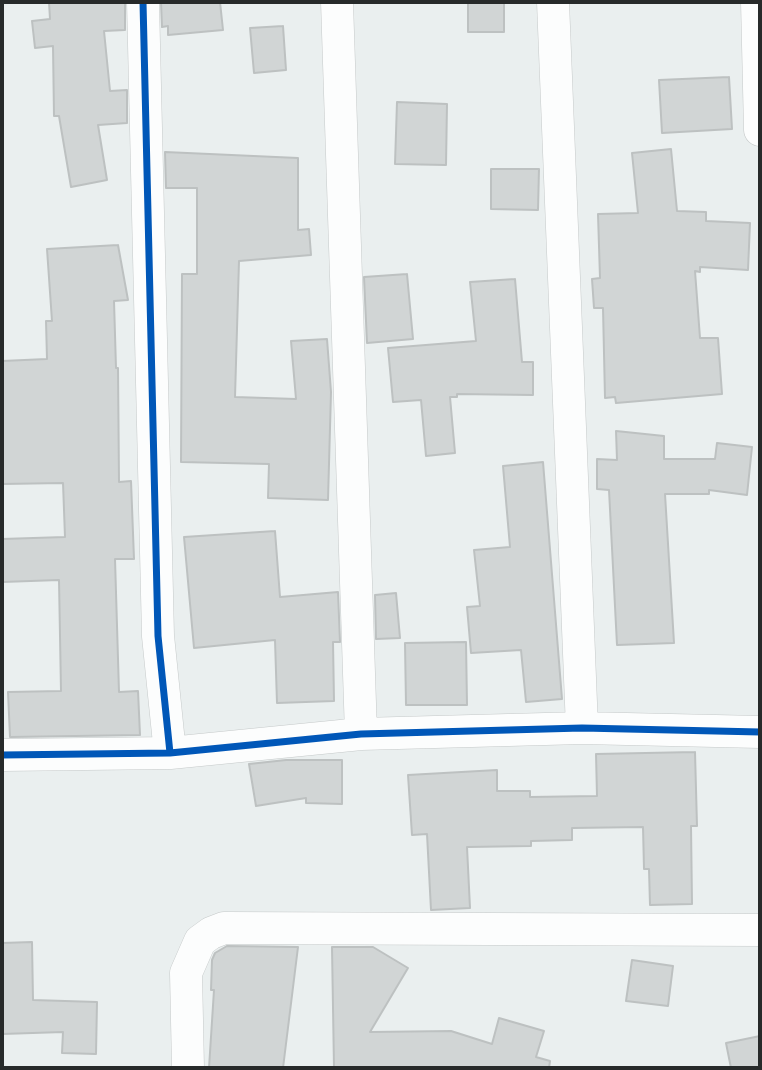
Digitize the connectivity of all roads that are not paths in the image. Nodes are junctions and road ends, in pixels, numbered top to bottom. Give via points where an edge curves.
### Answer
1 (143, 2) edge
2 (337, 2) edge
3 (554, 2) edge
4 (757, 2) edge
5 (760, 130) edge
6 (582, 728) junction
7 (760, 732) edge
8 (361, 734) junction
9 (170, 752) junction
10 (2, 755) edge
11 (760, 930) edge
12 (188, 1068) edge

1 - 9 street via 158,636
2 - 8 street
3 - 6 street
4 - 5 street
6 - 7 street
6 - 8 street
8 - 9 street
9 - 10 street
11 - 12 street via 224,928 200,941 186,973

